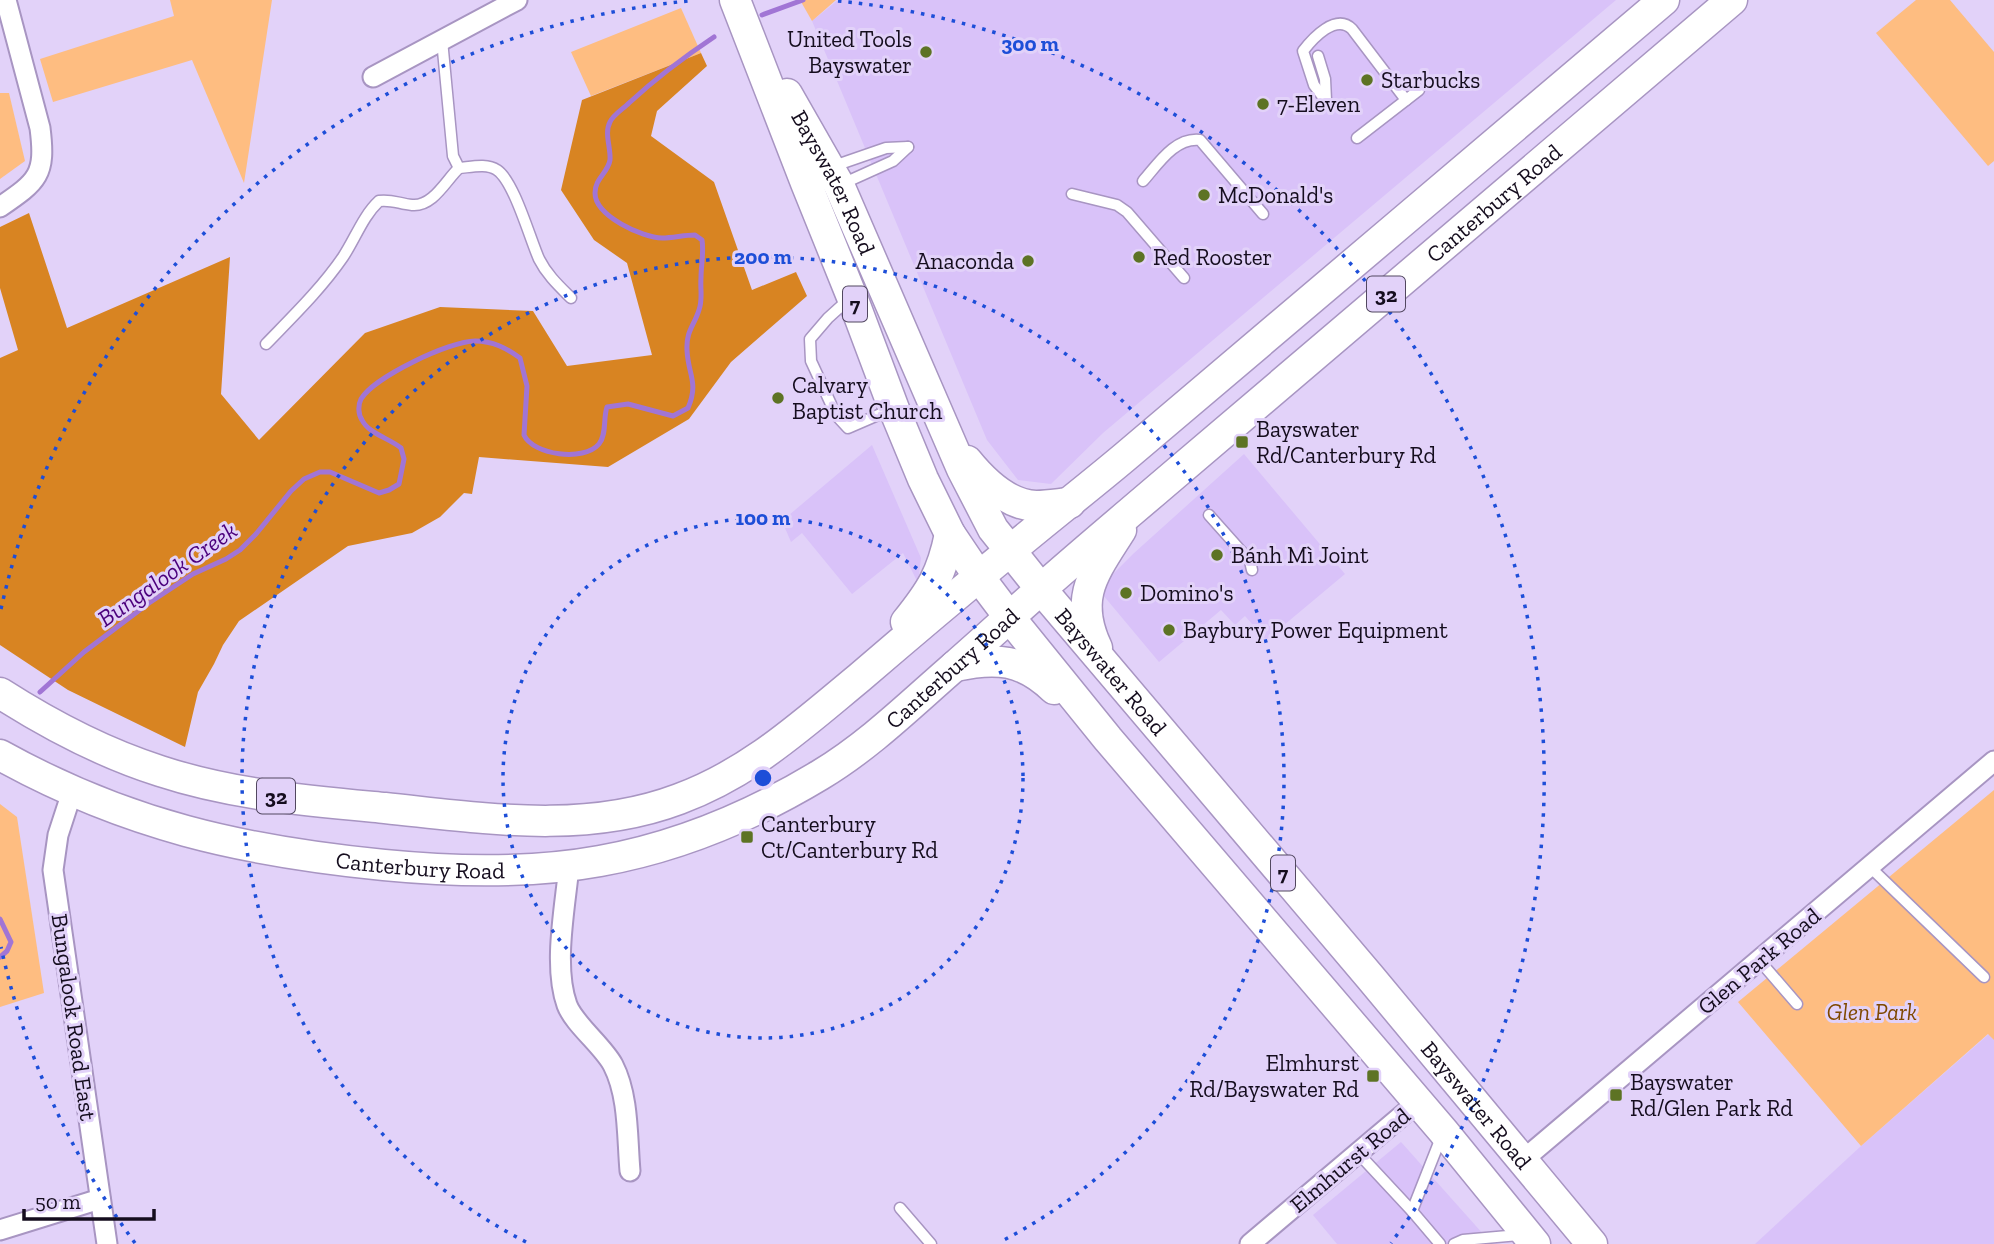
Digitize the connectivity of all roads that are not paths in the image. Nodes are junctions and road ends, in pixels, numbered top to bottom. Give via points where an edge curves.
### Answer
1 (6, 0) edge
2 (517, 0) edge
3 (1664, 0) edge
4 (1731, 0) edge
5 (740, 12) edge
6 (442, 40) junction
7 (1318, 56) dead end
8 (373, 77) dead end
9 (1419, 90) dead end
10 (1406, 100) junction
11 (1357, 138) dead end
12 (460, 168) junction
13 (825, 178) junction
14 (1143, 181) dead end
15 (1072, 194) dead end
16 (0, 207) edge
17 (1263, 214) dead end
18 (1339, 276) junction
19 (1184, 278) dead end
20 (852, 297) junction
21 (570, 298) dead end
22 (1376, 304) junction
23 (266, 344) dead end
24 (894, 409) junction
25 (946, 433) junction
26 (1070, 503) junction
27 (1134, 509) junction
28 (1209, 515) dead end
29 (950, 534) junction
30 (1010, 550) junction
31 (1252, 570) dead end
32 (979, 577) junction
33 (1041, 589) junction
34 (1010, 618) junction
35 (1103, 660) junction
36 (956, 666) junction
37 (856, 680) junction
38 (0, 693) edge
39 (1108, 739) junction
40 (0, 755) edge
41 (1994, 761) edge
42 (72, 792) junction
43 (573, 821) junction
44 (569, 866) junction
45 (1870, 867) junction
46 (1759, 960) junction
47 (1984, 977) dead end
48 (1797, 1004) dead end
49 (1451, 1074) junction
50 (1418, 1102) junction
51 (1443, 1131) junction
52 (1358, 1153) junction
53 (1523, 1160) junction
54 (630, 1171) dead end
55 (1488, 1188) junction
56 (100, 1199) junction
57 (900, 1208) dead end
58 (1412, 1211) junction
59 (0, 1230) edge
60 (1531, 1239) edge
61 (107, 1244) edge
62 (931, 1244) edge
63 (1250, 1244) edge
64 (1440, 1244) edge
65 (1454, 1244) edge
66 (1592, 1244) edge

1 - 16 street via 43,149 39,174
2 - 6 street
3 - 18 main road, Canterbury Road / 32
4 - 22 main road, Canterbury Road / 32
5 - 13 main road, Bayswater Road / 7
6 - 8 street
6 - 12 lane via 453,156
7 - 10 lane via 1326,101 1314,85 1304,48 1331,25 1345,23
9 - 10 lane
10 - 11 lane
12 - 21 lane via 490,166 500,171 539,258
12 - 23 lane via 431,199 419,205 379,201 323,283
13 - 13 lane via 886,148 908,147 893,161
13 - 20 main road, Bayswater Road / 7
13 - 25 main road, Bayswater Road / 7
14 - 17 lane via 1177,145 1200,140
15 - 19 lane via 1117,205 1127,212
18 - 22 main road
18 - 26 main road, Canterbury Road / 32
20 - 24 main road, Bayswater Road / 7
20 - 24 lane via 810,339 811,361 836,415 848,428
22 - 27 main road, Canterbury Road / 32
24 - 29 main road, Bayswater Road / 7
25 - 26 main road via 971,466 1007,496 1027,505
25 - 30 main road, Bayswater Road / 7 via 993,529
26 - 30 main road, Canterbury Road / 32
27 - 33 main road, Canterbury Road / 32
27 - 35 main road via 1086,598 1086,616
28 - 31 lane via 1250,561
29 - 32 main road, Bayswater Road / 7
29 - 37 main road via 942,569 930,591
30 - 32 main road, Canterbury Road / 32
30 - 33 main road, Bayswater Road / 7
32 - 34 main road, Bayswater Road / 7
32 - 37 main road, Canterbury Road / 32
33 - 34 main road, Canterbury Road / 32
33 - 35 main road, Bayswater Road / 7
34 - 36 main road, Canterbury Road / 32
34 - 39 main road, Bayswater Road / 7
35 - 49 main road, Bayswater Road / 7
36 - 39 main road via 984,660 1022,666 1044,678
36 - 44 main road, Canterbury Road / 32 via 861,747 779,798 668,844
37 - 43 main road, Canterbury Road / 32 via 797,730 733,775 642,811
38 - 43 main road, Canterbury Road / 32 via 111,753 210,785 449,815
39 - 50 main road, Bayswater Road / 7
40 - 42 main road, Canterbury Road / 32
41 - 45 street, Glen Park Road
42 - 44 main road, Canterbury Road / 32 via 190,833 306,856 483,871
42 - 56 street, Bungalook Road East via 53,870
43 - 44 main road
44 - 54 street via 561,981 568,1008 612,1064 621,1085
45 - 46 street, Glen Park Road
45 - 47 lane
46 - 48 lane
46 - 53 street, Glen Park Road
49 - 50 main road
49 - 53 main road, Bayswater Road / 7
50 - 51 main road, Bayswater Road / 7
50 - 52 street, Elmhurst Road
51 - 55 main road, Bayswater Road / 7
51 - 58 lane
52 - 58 lane
52 - 63 street, Elmhurst Road
53 - 55 main road
53 - 66 main road, Bayswater Road / 7
55 - 60 main road, Bayswater Road / 7
56 - 59 street
56 - 61 street, Bungalook Road East
57 - 62 lane
58 - 64 lane
60 - 65 lane

